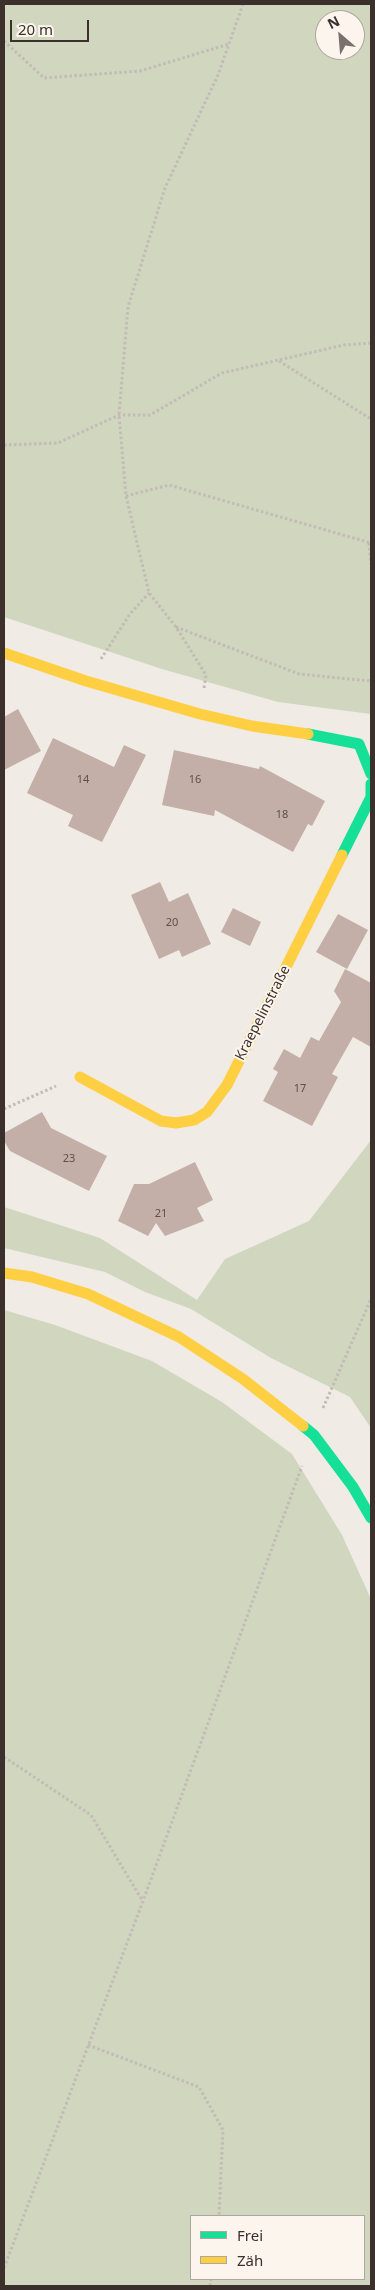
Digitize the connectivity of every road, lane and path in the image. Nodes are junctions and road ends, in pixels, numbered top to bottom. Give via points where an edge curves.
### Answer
1 (243, 4) edge
2 (4, 41) edge
3 (229, 44) junction
4 (371, 343) edge
5 (279, 360) junction
6 (119, 415) junction
7 (371, 419) edge
8 (4, 444) edge
9 (126, 496) junction
10 (370, 543) edge
11 (371, 564) edge
12 (150, 593) junction
13 (176, 627) junction
14 (4, 653) edge
15 (86, 681) junction
16 (371, 681) edge
17 (200, 714) junction
18 (371, 774) edge
19 (371, 784) edge
20 (80, 1077) joint
21 (4, 1109) edge
22 (4, 1273) edge
23 (371, 1299) edge
24 (314, 1435) junction
25 (371, 1518) edge
26 (4, 1757) edge
27 (143, 1900) junction
28 (88, 2045) junction
29 (219, 2215) edge
30 (4, 2268) edge

1 - 3 path
2 - 3 path via 44,78 140,70
3 - 6 path via 218,75 165,188 128,307
4 - 5 path via 344,345
5 - 6 path via 222,373 150,415
5 - 7 path
6 - 8 path via 58,443
6 - 9 path
9 - 10 path via 169,485
9 - 12 path
10 - 11 path
12 - 13 path
12 - 15 path via 130,614
13 - 16 path via 299,674
13 - 17 path via 206,675
14 - 15 street
15 - 17 street
17 - 18 street via 359,744
19 - 20 street, Kraepelinstraße via 367,806 227,1085 207,1112 194,1120 161,1121
20 - 21 path
22 - 24 street via 88,1294 179,1337 243,1379
23 - 24 path via 327,1397
24 - 25 street via 353,1487
24 - 27 path
26 - 27 path via 91,1815
27 - 28 path
28 - 29 path via 199,2087 223,2130
28 - 30 path

